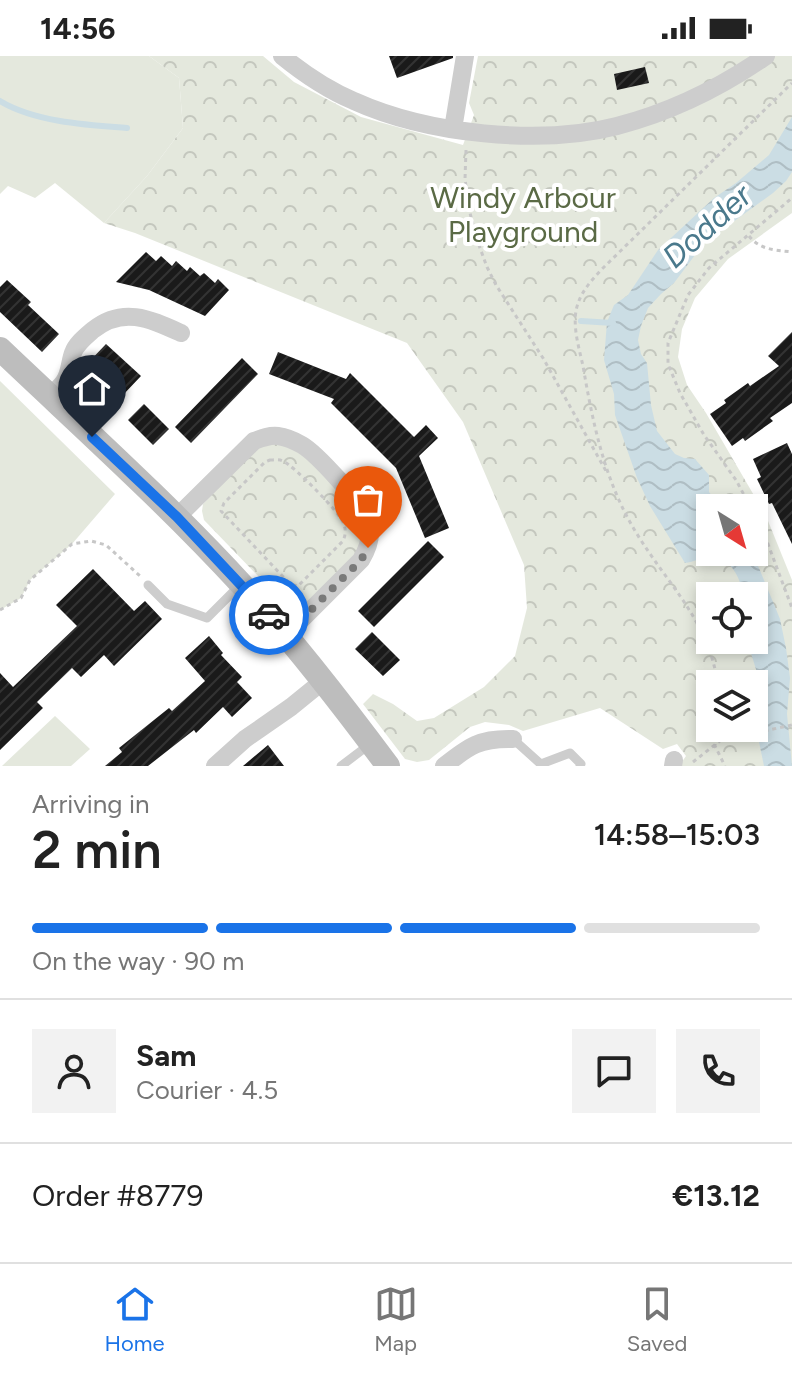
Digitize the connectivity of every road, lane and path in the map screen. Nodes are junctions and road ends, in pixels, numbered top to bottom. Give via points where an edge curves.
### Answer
1 (282, 56) edge
2 (465, 56) edge
3 (766, 56) edge
4 (792, 83) edge
5 (453, 129) junction
6 (792, 198) edge
7 (748, 235) junction
8 (792, 252) edge
9 (181, 333) dead end
10 (0, 349) edge
11 (50, 396) junction
12 (615, 493) junction
13 (744, 494) edge
14 (177, 517) junction
15 (768, 544) edge
16 (241, 584) junction
17 (148, 585) joint
18 (302, 585) joint
19 (792, 608) edge
20 (0, 610) edge
21 (282, 630) junction
22 (715, 670) edge
23 (323, 681) junction
24 (792, 725) edge
25 (513, 739) joint
26 (715, 742) edge
27 (371, 743) junction
28 (715, 746) junction
29 (679, 763) edge
30 (542, 765) edge
31 (215, 766) edge
32 (341, 766) edge
33 (388, 766) edge
34 (444, 766) edge
35 (580, 766) edge
36 (725, 766) edge

1 - 5 street via 351,100
2 - 5 street
3 - 5 street via 695,98 616,126 521,136
4 - 12 path via 620,250 578,303 584,374
5 - 12 path via 466,147 469,209 487,267 580,422
6 - 7 path
7 - 8 path via 764,248
7 - 13 path via 709,268 688,295 667,355 694,419
9 - 11 street via 142,318 113,318 76,347 65,380
10 - 11 main road
11 - 14 main road
12 - 22 path via 703,632
14 - 16 main road
14 - 21 street via 254,441 268,436 304,446 357,499 368,518 368,548 298,623
15 - 19 path
16 - 17 lane via 207,618 167,604
16 - 21 main road
17 - 20 path via 106,545 72,544 30,580 21,598
18 - 18 path via 343,541 345,529 298,473 283,461 270,460 221,511 290,584
21 - 23 main road
23 - 27 main road
23 - 31 street
24 - 28 path via 721,740
25 - 30 lane
25 - 34 street via 493,738
26 - 28 path
27 - 32 lane
27 - 33 main road
28 - 29 path
28 - 36 path
30 - 35 lane via 570,753

